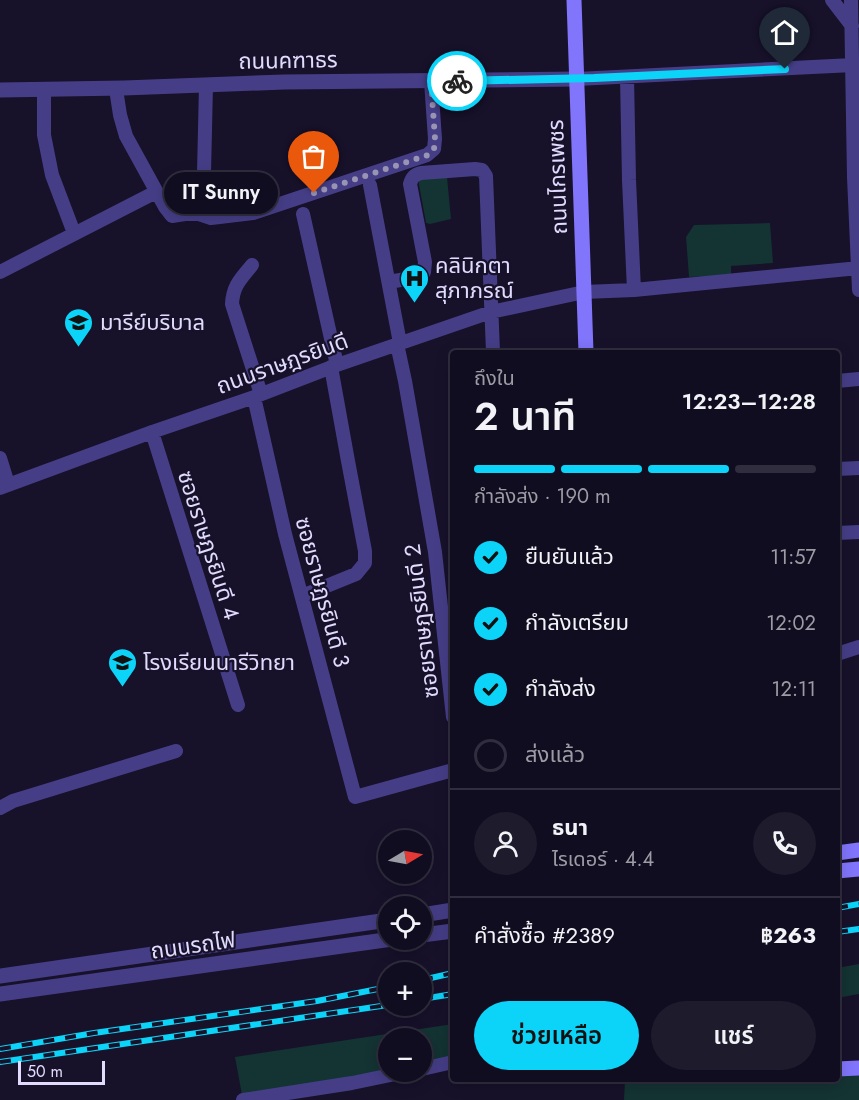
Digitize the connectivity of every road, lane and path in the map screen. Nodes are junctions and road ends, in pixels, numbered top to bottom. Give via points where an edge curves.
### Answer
1 (574, 0) edge
2 (832, 0) edge
3 (851, 0) edge
4 (852, 26) junction
5 (856, 66) edge
6 (627, 77) junction
7 (577, 79) junction
8 (431, 81) junction
9 (206, 85) junction
10 (44, 89) junction
11 (116, 89) junction
12 (0, 90) edge
13 (370, 185) dead end
14 (156, 192) junction
15 (303, 214) dead end
16 (211, 218) junction
17 (74, 233) junction
18 (252, 265) dead end
19 (859, 268) edge
20 (0, 270) edge
21 (389, 282) junction
22 (634, 290) junction
23 (859, 290) edge
24 (584, 292) junction
25 (491, 312) junction
26 (399, 343) junction
27 (493, 350) edge
28 (586, 350) edge
29 (334, 366) junction
30 (859, 379) edge
31 (840, 381) edge
32 (257, 395) junction
33 (152, 432) junction
34 (0, 458) edge
35 (859, 468) edge
36 (840, 469) edge
37 (4, 486) edge
38 (840, 532) edge
39 (859, 532) edge
40 (302, 596) junction
41 (447, 597) edge
42 (859, 647) edge
43 (840, 653) edge
44 (450, 657) edge
45 (238, 705) dead end
46 (176, 751) dead end
47 (450, 772) edge
48 (0, 808) edge
49 (859, 850) edge
50 (840, 853) edge
51 (859, 869) edge
52 (840, 871) edge
53 (450, 910) edge
54 (432, 913) edge
55 (378, 921) edge
56 (450, 931) edge
57 (432, 934) edge
58 (378, 941) edge
59 (0, 976) edge
60 (0, 994) edge
61 (450, 1063) edge
62 (432, 1067) edge
63 (840, 1068) edge
64 (859, 1068) edge
65 (378, 1078) edge
66 (262, 1098) edge
67 (243, 1100) edge

1 - 7 main road, ถนนไกรเพชร
2 - 4 street
3 - 4 street
4 - 5 street
5 - 6 street
5 - 19 street
6 - 7 street
6 - 22 street
7 - 8 street, ถนนคฑาธร
7 - 24 main road, ถนนไกรเพชร
8 - 9 street, ถนนคฑาธร
8 - 16 street via 435,139 434,149 428,155 253,213
9 - 11 street, ถนนคฑาธร
9 - 16 street via 204,173
10 - 11 street, ถนนคฑาธร
10 - 12 street, ถนนคฑาธร
10 - 17 street via 44,135 52,175
11 - 14 street via 126,136
13 - 21 street, ซอยราษฎรยินดี 2
14 - 16 street via 172,216 199,214
14 - 17 street
15 - 29 street
17 - 20 street
18 - 32 street, ซอยราษฎรยินดี 3 via 233,292 232,304
19 - 22 street, ถนนราษฎรยินดี
19 - 23 street
21 - 25 street via 424,272 411,184 414,175 482,170 486,176
21 - 26 street, ซอยราษฎรยินดี 2
22 - 24 street, ถนนราษฎรยินดี
24 - 25 street, ถนนราษฎรยินดี
24 - 28 main road, ถนนไกรเพชร
25 - 26 street, ถนนราษฎรยินดี
25 - 27 street
26 - 29 street, ถนนราษฎรยินดี
26 - 41 street, ซอยราษฎรยินดี 2
29 - 32 street, ถนนราษฎรยินดี
29 - 40 street via 365,563 357,574
30 - 31 street
32 - 33 street, ถนนราษฎรยินดี
32 - 40 street, ซอยราษฎรยินดี 3 via 285,534
33 - 37 street, ถนนราษฎรยินดี
33 - 45 street, ซอยราษฎรยินดี 4
34 - 37 street
35 - 36 street
38 - 39 street
40 - 47 street, ซอยราษฎรยินดี 3 via 355,797
41 - 44 street, ซอยราษฎรยินดี 2
42 - 43 street
46 - 48 street
49 - 50 main road
51 - 52 main road
53 - 54 street
55 - 59 street, ถนนรถไฟ
56 - 57 street
58 - 60 street, ถนนรถไฟ
61 - 62 street
63 - 64 main road
65 - 66 street
66 - 67 street

